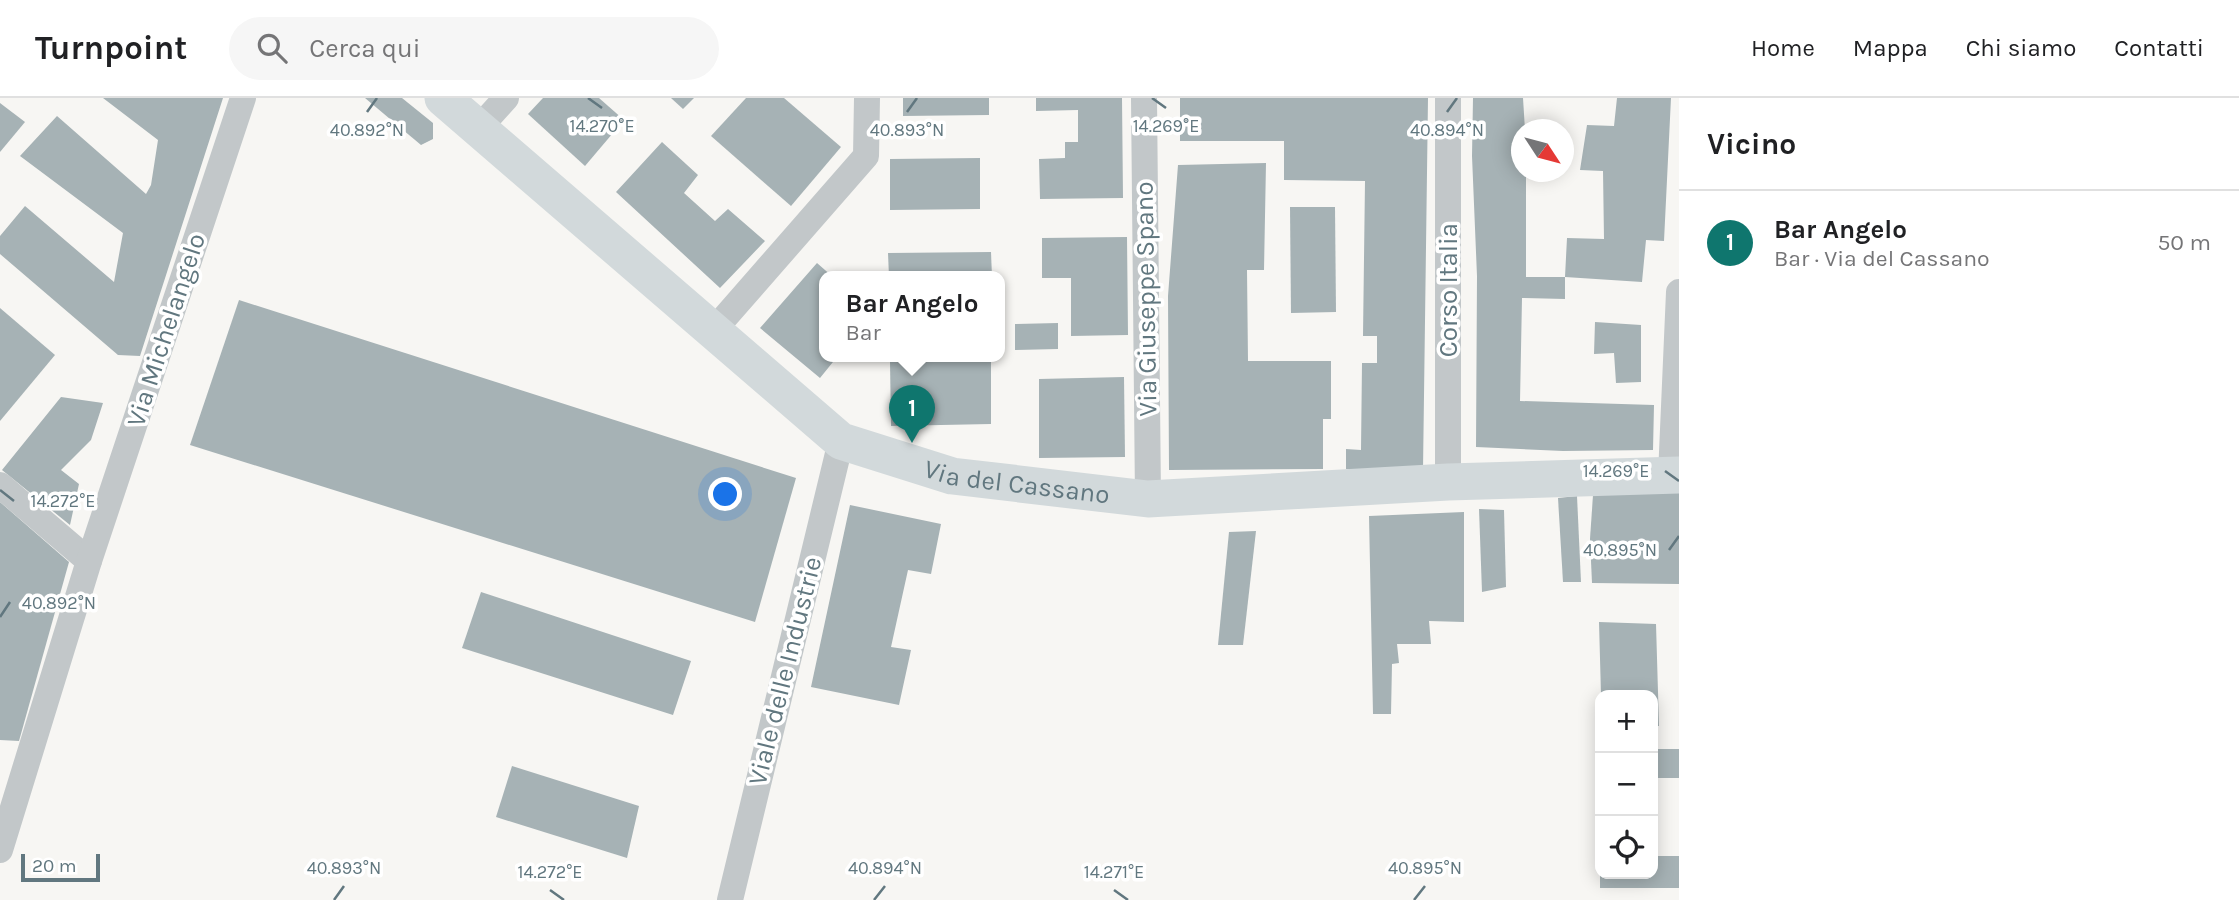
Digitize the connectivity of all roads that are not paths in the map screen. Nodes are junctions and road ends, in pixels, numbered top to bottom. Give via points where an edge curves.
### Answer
1 (243, 98) edge
2 (443, 98) edge
3 (506, 98) edge
4 (867, 98) edge
5 (1144, 98) edge
6 (1448, 98) edge
7 (478, 129) junction
8 (1679, 292) edge
9 (713, 331) junction
10 (841, 441) junction
11 (1675, 475) edge
12 (1448, 482) junction
13 (0, 485) edge
14 (1148, 499) junction
15 (89, 561) junction
16 (9, 788) edge
17 (0, 850) edge
18 (730, 900) edge

1 - 15 street, Via Michelangelo
2 - 7 main road, Via del Cassano
3 - 7 street
4 - 9 street via 866,156
5 - 14 street, Via Giuseppe Spano
6 - 12 street, Corso Italia
7 - 9 main road, Via del Cassano
8 - 11 street
9 - 10 main road, Via del Cassano
10 - 14 main road, Via del Cassano via 952,476
10 - 18 street, Viale delle Industrie
11 - 12 main road, Via del Cassano
12 - 14 main road, Via del Cassano
13 - 15 street
15 - 16 street, Via Michelangelo
16 - 17 street, Via Michelangelo

